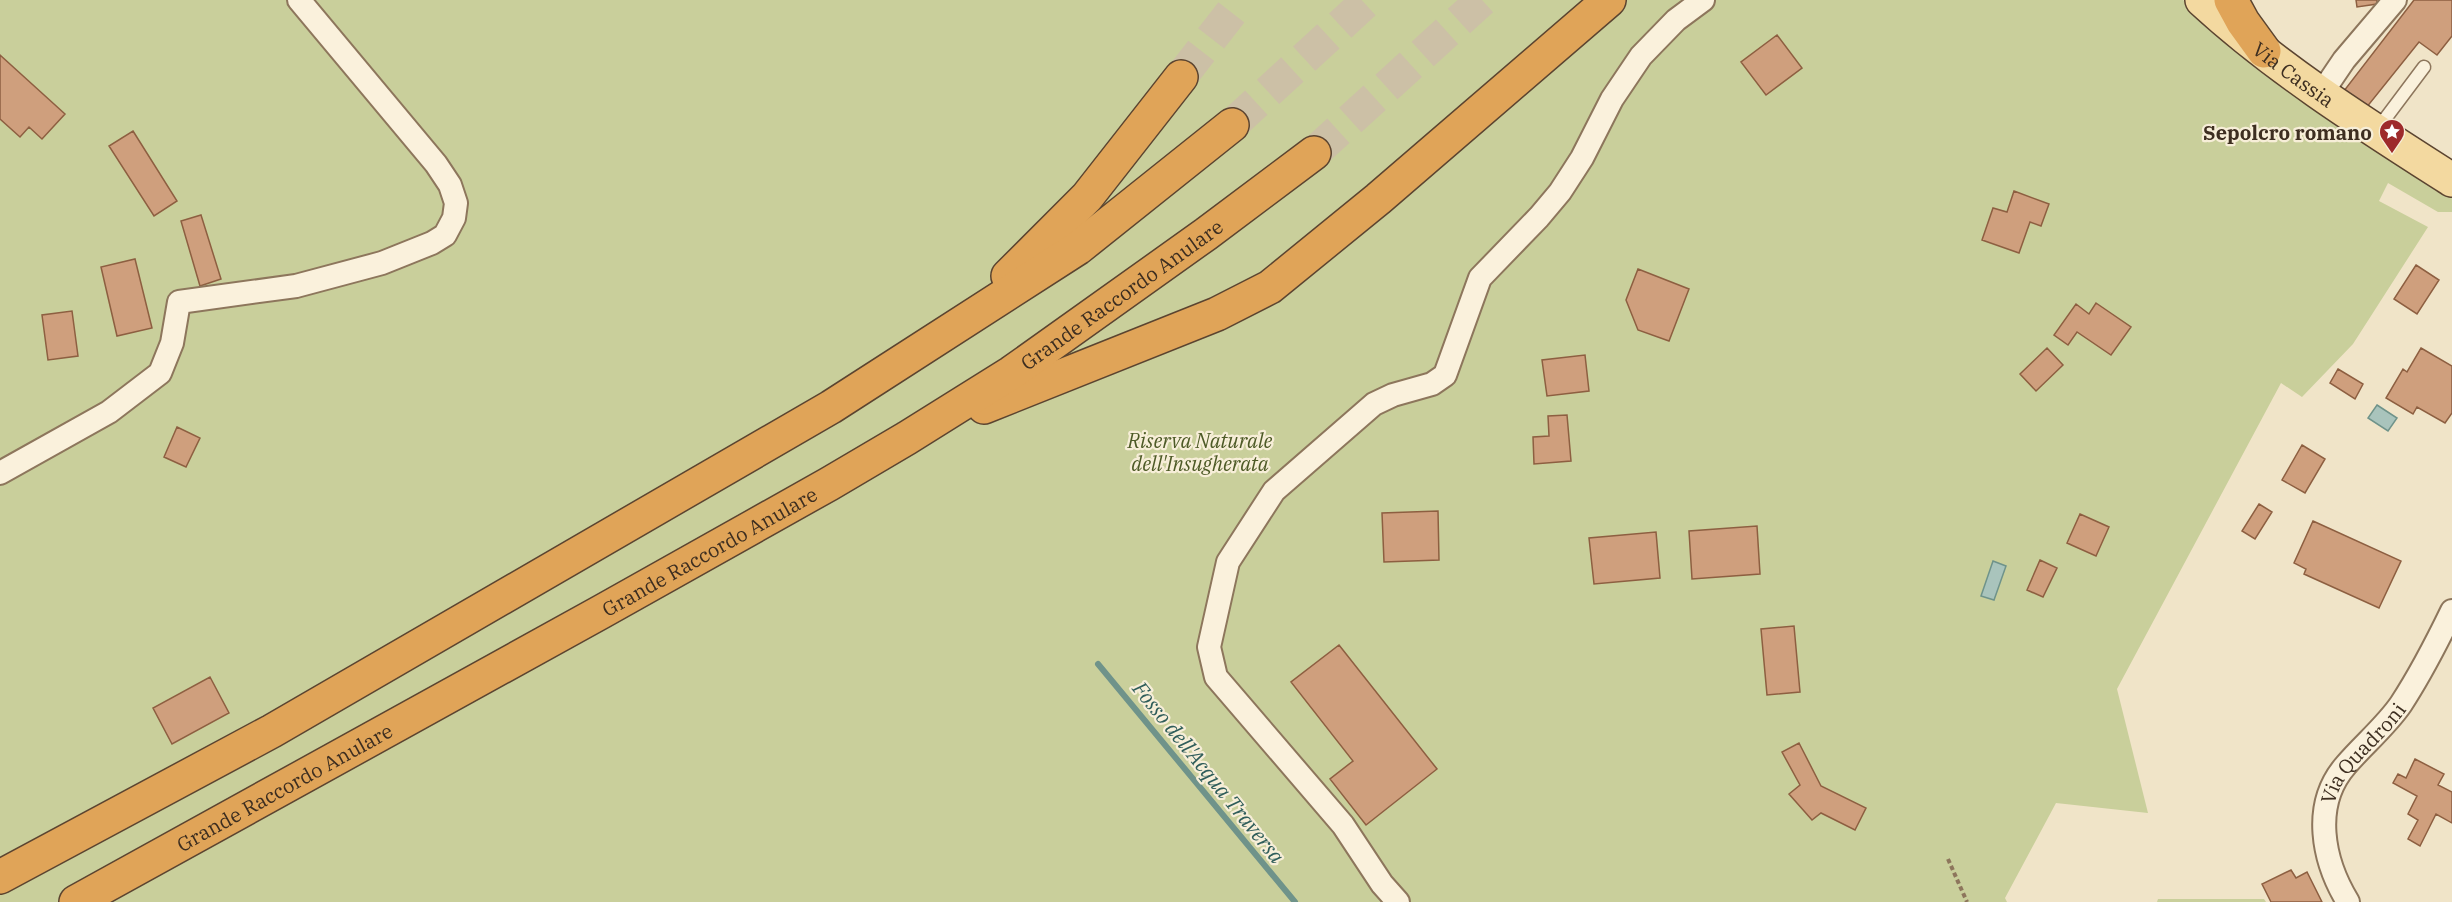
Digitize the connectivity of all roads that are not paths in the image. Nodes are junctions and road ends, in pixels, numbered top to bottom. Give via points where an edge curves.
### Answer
1 (299, 0) edge
2 (1609, 0) edge
3 (1703, 0) edge
4 (2202, 0) edge
5 (2231, 0) edge
6 (2395, 0) edge
7 (2264, 51) junction
8 (2424, 68) dead end
9 (1181, 77) tunnel mouth
10 (2321, 94) junction
11 (1232, 125) tunnel mouth
12 (2376, 132) junction
13 (1314, 153) tunnel mouth
14 (2452, 180) edge
15 (962, 322) junction
16 (907, 438) junction
17 (0, 473) edge
18 (2452, 611) edge
19 (0, 877) edge
20 (76, 902) edge
21 (1398, 902) edge
22 (2348, 902) edge

1 - 17 street via 450,185 456,203 445,235 382,263 296,286 180,302 172,342 160,373 109,412
2 - 16 highway via 1270,287 1217,314
3 - 21 street via 1676,20 1641,56 1560,192 1480,278 1445,375 1432,384 1380,400 1353,421 1274,491 1228,562 1209,647 1216,677 1342,825
4 - 7 main road, Via Cassia
5 - 7 highway
6 - 10 street
7 - 10 main road, Via Cassia
8 - 12 lane
9 - 15 highway via 1087,198
10 - 12 main road, Via Cassia
11 - 15 highway via 1078,248
12 - 14 main road, Via Cassia
13 - 16 highway, Grande Raccordo Anulare via 1011,373
15 - 19 highway via 831,407 565,563 272,730
16 - 20 highway, Grande Raccordo Anulare
18 - 22 street, Via Quadroni via 2400,705 2344,767 2330,795 2325,811 2325,846 2333,874

